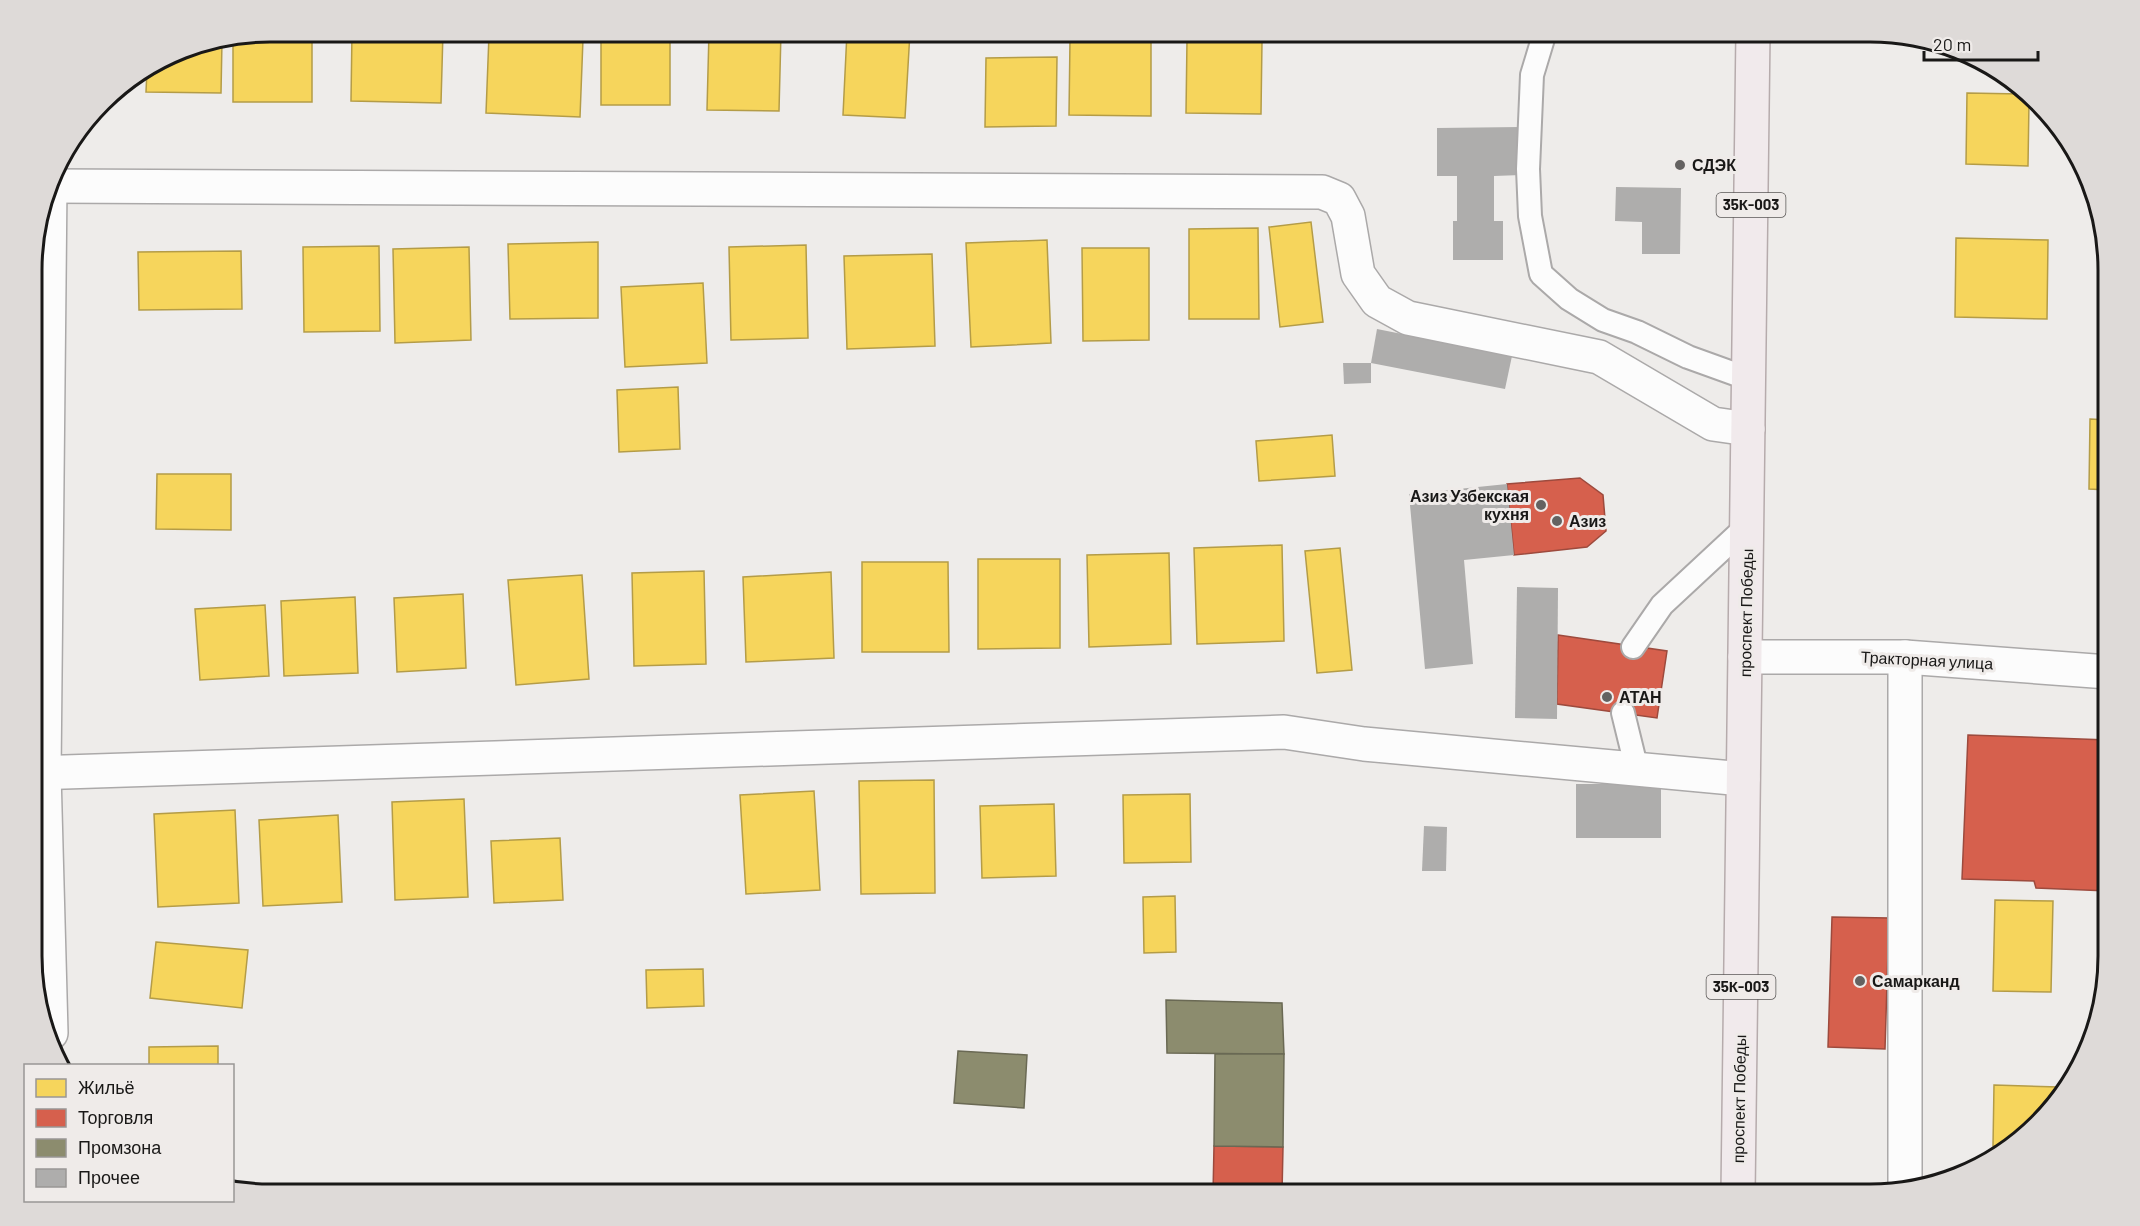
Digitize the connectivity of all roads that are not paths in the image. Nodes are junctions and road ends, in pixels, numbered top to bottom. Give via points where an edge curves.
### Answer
1 (1542, 42) edge
2 (1753, 42) edge
3 (58, 185) edge
4 (49, 213) edge
5 (1749, 379) junction
6 (1748, 429) junction
7 (1747, 526) junction
8 (42, 613) edge
9 (1633, 647) dead end
10 (1745, 657) junction
11 (1905, 657) junction
12 (2098, 671) edge
13 (1623, 713) dead end
14 (1636, 770) junction
15 (42, 773) edge
16 (1743, 779) junction
17 (42, 838) edge
18 (50, 1016) edge
19 (1905, 1181) edge
20 (1738, 1184) edge

1 - 5 lane via 1532,75 1528,169 1530,216 1541,274 1569,299 1603,320
2 - 5 main road, проспект Победы / 35К-003
3 - 6 street via 1322,192 1339,200 1348,216 1358,274 1377,301 1408,318 1599,357 1713,424
4 - 8 street
5 - 6 main road, проспект Победы / 35К-003
6 - 7 main road, проспект Победы / 35К-003
7 - 9 lane via 1662,605
7 - 10 main road, проспект Победы / 35К-003
10 - 11 street, Тракторная улица
10 - 16 main road, проспект Победы / 35К-003
11 - 12 street, Тракторная улица
11 - 19 street
13 - 14 lane
14 - 15 street via 1364,744 1284,732
14 - 16 street
16 - 20 main road, проспект Победы / 35К-003
17 - 18 street

